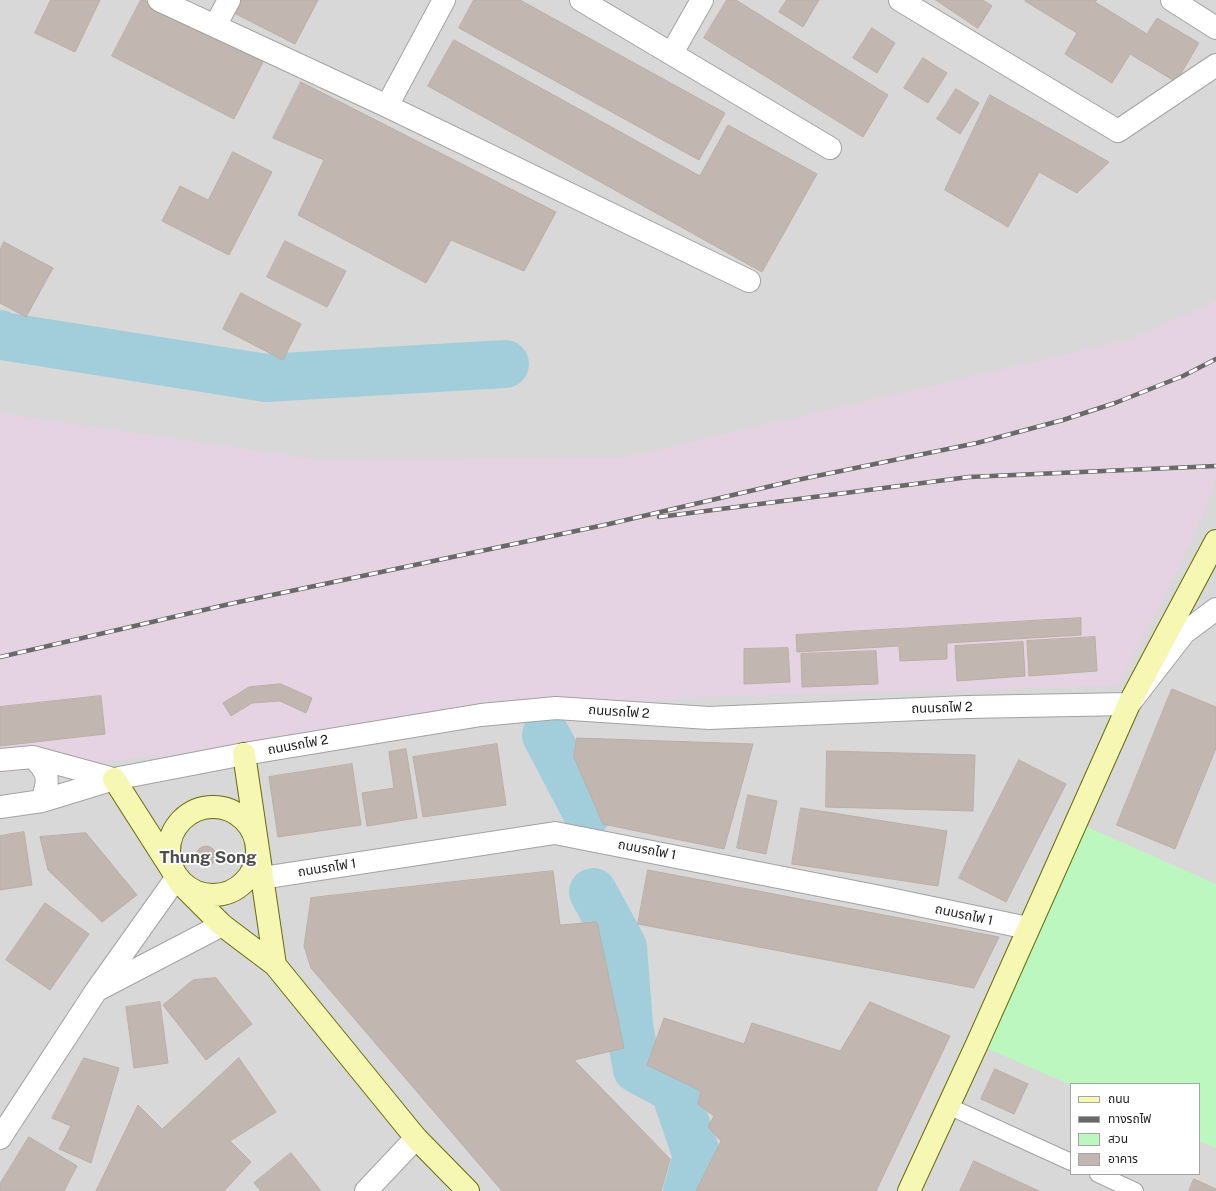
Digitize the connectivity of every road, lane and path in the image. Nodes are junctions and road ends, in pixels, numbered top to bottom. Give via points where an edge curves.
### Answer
1 (159, 0) edge
2 (229, 0) edge
3 (444, 0) edge
4 (581, 0) edge
5 (702, 0) edge
6 (900, 0) edge
7 (1172, 0) edge
8 (215, 26) junction
9 (1216, 28) edge
10 (672, 53) junction
11 (1216, 65) edge
12 (387, 106) junction
13 (830, 148) dead end
14 (749, 281) dead end
15 (1216, 541) edge
16 (1216, 609) edge
17 (1128, 704) junction
18 (244, 754) junction
19 (33, 757) junction
20 (0, 760) edge
21 (114, 779) junction
22 (42, 801) junction
23 (0, 807) edge
24 (258, 848) junction
25 (177, 877) junction
26 (262, 878) junction
27 (222, 925) junction
28 (1028, 928) junction
29 (275, 965) junction
30 (96, 991) junction
31 (948, 1106) junction
32 (0, 1138) edge
33 (416, 1138) junction
34 (1070, 1162) edge
35 (1100, 1175) edge
36 (366, 1191) edge
37 (468, 1191) edge
38 (908, 1191) edge
39 (1135, 1191) edge

1 - 8 street
2 - 8 street
3 - 12 street
4 - 10 street
5 - 10 street
6 - 11 street via 1118,131
7 - 9 street
8 - 12 street
10 - 13 street
12 - 14 street
15 - 17 street
16 - 17 street via 1184,633
17 - 18 street, ถนนรถไฟ 2 via 967,707 709,718 556,708 480,715
17 - 28 street
18 - 21 street, ถนนรถไฟ 2
18 - 24 street
19 - 20 street, ถนนรถไฟ 2
19 - 21 street, ถนนรถไฟ 2
19 - 22 street via 44,768 46,776
21 - 22 street, ถนนรถไฟ 2
21 - 25 street
22 - 23 street, ถนนรถไฟ 2
24 - 25 street via 249,878 223,895 212,896 192,891
24 - 25 street via 252,828 238,814 218,807 198,809 181,820 171,838 169,858
24 - 26 street
25 - 27 street
25 - 30 street
26 - 28 street, ถนนรถไฟ 1 via 555,833
26 - 29 street
27 - 29 street
27 - 30 street
28 - 31 street
29 - 33 street
30 - 32 street
31 - 34 lane
31 - 38 street
33 - 36 street
33 - 37 street
35 - 39 lane

